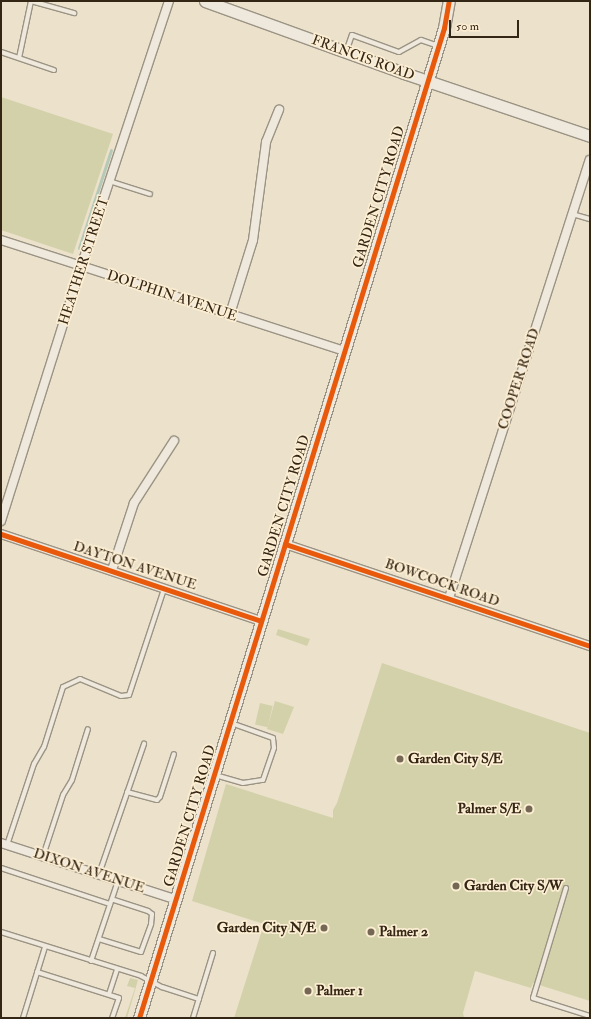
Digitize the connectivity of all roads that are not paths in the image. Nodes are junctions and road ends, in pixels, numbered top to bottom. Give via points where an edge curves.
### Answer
1 (31, 1) edge
2 (169, 1) edge
3 (205, 1) edge
4 (449, 1) edge
5 (74, 12) dead end
6 (438, 46) junction
7 (1, 52) edge
8 (345, 52) junction
9 (19, 58) junction
10 (54, 70) dead end
11 (427, 81) junction
12 (280, 110) dead end
13 (590, 136) edge
14 (590, 160) edge
15 (109, 181) junction
16 (150, 194) dead end
17 (572, 214) junction
18 (590, 220) edge
19 (1, 240) edge
20 (81, 266) junction
21 (230, 314) junction
22 (344, 351) junction
23 (174, 441) dead end
24 (1, 521) edge
25 (1, 534) edge
26 (285, 544) junction
27 (112, 570) junction
28 (164, 588) junction
29 (449, 598) junction
30 (261, 621) junction
31 (590, 646) edge
32 (231, 723) junction
33 (88, 729) dead end
34 (144, 744) dead end
35 (174, 754) dead end
36 (215, 775) junction
37 (127, 792) junction
38 (4, 844) edge
39 (42, 857) junction
40 (1, 868) edge
41 (99, 874) junction
42 (118, 881) junction
43 (566, 888) dead end
44 (112, 898) junction
45 (176, 900) junction
46 (110, 904) junction
47 (1, 932) edge
48 (99, 939) junction
49 (45, 947) junction
50 (213, 953) dead end
51 (92, 961) junction
52 (116, 969) junction
53 (37, 972) junction
54 (151, 981) junction
55 (109, 994) junction
56 (199, 999) junction
57 (590, 1016) edge
58 (23, 1018) edge
59 (112, 1018) edge
60 (140, 1018) edge
61 (193, 1018) edge

1 - 5 lane
1 - 9 lane
2 - 15 street, HEATHER STREET
3 - 8 street, FRANCIS ROAD
4 - 6 street, GARDEN CITY ROAD
6 - 8 lane via 421,40 399,52 352,35
6 - 11 street, GARDEN CITY ROAD
7 - 9 lane
8 - 11 street, FRANCIS ROAD
9 - 10 lane
11 - 13 street, FRANCIS ROAD
11 - 22 street, GARDEN CITY ROAD
12 - 21 street via 266,142 253,240
14 - 17 street, COOPER ROAD
15 - 16 lane
15 - 20 street, HEATHER STREET
17 - 18 lane
17 - 29 street, COOPER ROAD
19 - 20 street, DOLPHIN AVENUE
20 - 21 street, DOLPHIN AVENUE
20 - 24 street, HEATHER STREET
21 - 22 street, DOLPHIN AVENUE
22 - 26 street, GARDEN CITY ROAD
23 - 27 street via 134,504
25 - 27 street, DAYTON AVENUE
26 - 29 street, BOWCOCK ROAD
26 - 30 street, GARDEN CITY ROAD
27 - 28 street, DAYTON AVENUE
28 - 30 street, DAYTON AVENUE
28 - 38 lane via 129,695 121,696 80,679 68,682 63,687 44,747 34,764
29 - 31 street, BOWCOCK ROAD
30 - 32 street, GARDEN CITY ROAD
32 - 36 street, GARDEN CITY ROAD
32 - 36 lane via 273,738 274,748 263,780 243,784
33 - 39 lane
34 - 37 lane
35 - 37 lane via 160,797 156,800
36 - 45 street, GARDEN CITY ROAD
37 - 41 lane
38 - 39 street, DIXON AVENUE
39 - 41 street, DIXON AVENUE
40 - 46 lane
41 - 42 street, DIXON AVENUE
42 - 44 lane
42 - 45 street, DIXON AVENUE
43 - 57 lane via 533,998
44 - 46 lane
44 - 48 lane via 143,908 152,914 141,952
45 - 54 street, GARDEN CITY ROAD
46 - 48 lane
47 - 49 lane
48 - 51 lane
49 - 51 lane
49 - 53 lane
50 - 56 lane
51 - 52 lane
52 - 54 lane
52 - 55 lane
53 - 55 lane
53 - 58 lane
54 - 56 lane
54 - 60 street, GARDEN CITY ROAD
55 - 59 lane via 119,998
56 - 61 lane

